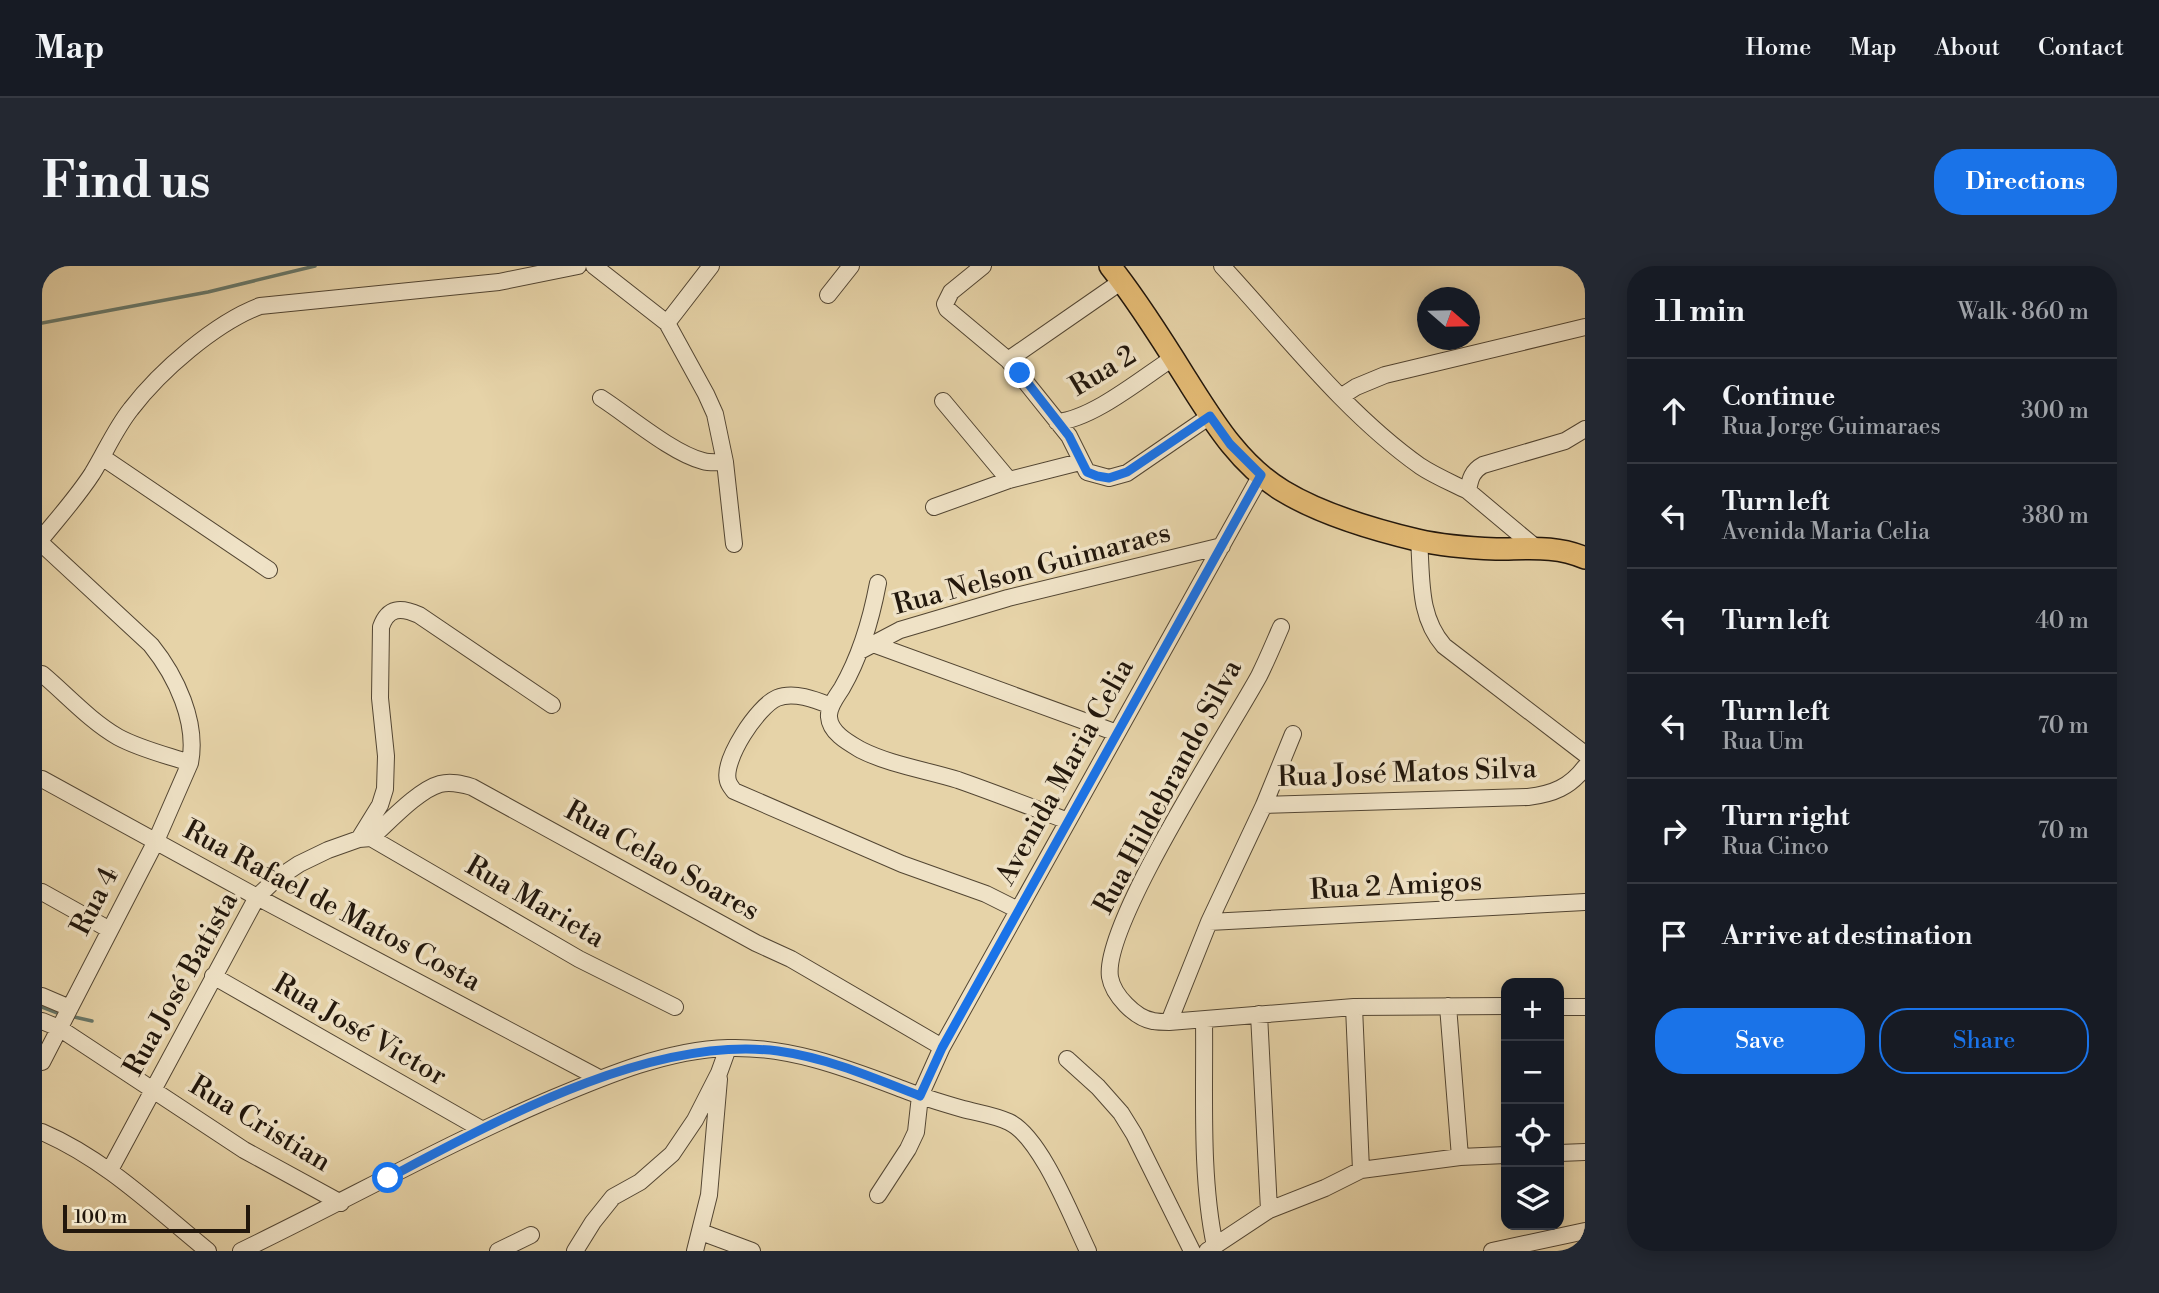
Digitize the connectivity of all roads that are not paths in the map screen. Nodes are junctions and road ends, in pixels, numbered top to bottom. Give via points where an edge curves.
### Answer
1 (579, 266) edge
2 (594, 266) edge
3 (711, 266) edge
4 (851, 266) edge
5 (983, 266) edge
6 (1225, 266) edge
7 (1116, 273) edge
8 (828, 295) dead end
9 (667, 323) junction
10 (1585, 327) edge
11 (1173, 358) junction
12 (1008, 360) junction
13 (1342, 396) junction
14 (601, 398) dead end
15 (943, 401) dead end
16 (1210, 416) junction
17 (1057, 422) junction
18 (1585, 429) edge
19 (102, 457) junction
20 (724, 462) junction
21 (1080, 462) junction
22 (1261, 475) junction
23 (1009, 480) junction
24 (1468, 491) junction
25 (934, 507) dead end
26 (42, 538) edge
27 (1419, 540) junction
28 (42, 544) edge
29 (734, 544) dead end
30 (1222, 546) junction
31 (1535, 547) junction
32 (1585, 558) edge
33 (269, 570) dead end
34 (878, 583) dead end
35 (1281, 627) dead end
36 (866, 647) junction
37 (42, 674) edge
38 (552, 705) dead end
39 (831, 706) junction
40 (1117, 733) junction
41 (1293, 734) dead end
42 (1585, 754) edge
43 (190, 763) junction
44 (1585, 767) edge
45 (42, 779) edge
46 (1264, 805) junction
47 (1068, 821) junction
48 (365, 838) junction
49 (156, 841) junction
50 (42, 892) edge
51 (257, 897) junction
52 (1585, 902) edge
53 (1018, 910) junction
54 (1209, 922) junction
55 (110, 930) junction
56 (213, 976) junction
57 (42, 996) edge
58 (1448, 1006) junction
59 (1501, 1006) edge
60 (675, 1007) dead end
61 (1354, 1007) junction
62 (1564, 1007) edge
63 (1585, 1007) edge
64 (69, 1009) junction
65 (1259, 1014) junction
66 (1204, 1020) junction
67 (42, 1021) edge
68 (1169, 1022) junction
69 (59, 1027) junction
70 (728, 1048) junction
71 (942, 1048) junction
72 (1067, 1059) dead end
73 (42, 1062) edge
74 (719, 1073) junction
75 (599, 1078) junction
76 (153, 1090) junction
77 (920, 1096) junction
78 (481, 1129) junction
79 (42, 1132) edge
80 (1585, 1152) edge
81 (1564, 1153) edge
82 (1501, 1155) edge
83 (1460, 1157) junction
84 (110, 1170) junction
85 (1361, 1170) junction
86 (877, 1195) dead end
87 (341, 1203) junction
88 (1269, 1210) junction
89 (1210, 1221) junction
90 (1585, 1231) edge
91 (701, 1232) junction
92 (1183, 1234) junction
93 (531, 1235) dead end
94 (1211, 1248) edge
95 (208, 1251) edge
96 (241, 1251) edge
97 (498, 1251) edge
98 (575, 1251) edge
99 (695, 1251) edge
100 (752, 1251) edge
101 (1088, 1251) edge
102 (1192, 1251) edge
103 (1492, 1251) edge

1 - 19 street via 499,282 260,306 241,313 155,383 131,409
2 - 9 street
3 - 9 street
4 - 8 street
5 - 12 street via 958,285 945,304
6 - 13 street
7 - 11 main road
7 - 12 street
9 - 20 street via 715,414
10 - 13 street via 1385,375
11 - 16 main road
11 - 17 street, Rua 2 via 1089,413
12 - 17 street
13 - 24 street via 1413,460
14 - 20 street via 672,446 699,460
15 - 23 street
16 - 21 street via 1127,472 1109,478 1097,476
16 - 22 main road
17 - 21 street
18 - 24 street via 1565,441 1483,465 1475,470
19 - 26 street
19 - 33 street
20 - 29 street
21 - 23 street
22 - 27 main road via 1303,502
22 - 30 street, Avenida Maria Celia
23 - 25 street
24 - 31 street
27 - 31 main road via 1459,547
27 - 42 street via 1424,610 1435,635
28 - 43 street via 164,661 191,733
30 - 36 street, Rua Nelson Guimaraes via 1007,598 900,630
30 - 40 street, Avenida Maria Celia
31 - 32 main road
34 - 36 street
35 - 68 street, Rua Hildebrando Silva via 1260,673 1168,833 1113,949 1110,977 1119,995 1139,1015
36 - 39 street
36 - 40 street
37 - 43 street via 118,737
38 - 48 street via 419,615 398,608 390,611 381,628 380,651 385,789
39 - 47 street via 829,716 837,733 863,751
39 - 53 street via 789,696 764,707 730,764 728,781 734,791
40 - 47 street, Avenida Maria Celia
41 - 46 street, Rua José Matos Silva
43 - 49 street, Rua 4
44 - 46 street, Rua José Matos Silva via 1560,790 1528,797
45 - 49 street, Rua Rafael de Matos Costa
46 - 54 street, Rua José Matos Silva
47 - 53 street, Avenida Maria Celia
48 - 51 street, Rua José Batista via 299,864
48 - 60 street, Rua Marieta via 579,959
48 - 71 street, Rua Celao Soares via 437,784 472,787 791,959
49 - 51 street, Rua Rafael de Matos Costa
49 - 55 street, Rua 4
50 - 55 street
51 - 56 street, Rua José Batista
51 - 75 street, Rua Rafael de Matos Costa
52 - 54 street, Rua 2 Amigos
53 - 71 street, Avenida Maria Celia
54 - 68 street, Rua José Matos Silva
55 - 64 street, Rua 4
56 - 76 street, Rua José Batista
56 - 78 street, Rua José Victor
57 - 64 street
58 - 59 street, Rua Hildebrando Silva
58 - 61 street, Rua Hildebrando Silva
58 - 83 street
61 - 65 street, Rua Hildebrando Silva
61 - 85 street
62 - 63 street
64 - 69 street, Rua 4
65 - 66 street, Rua Hildebrando Silva
65 - 88 street
66 - 68 street, Rua Hildebrando Silva
66 - 89 street
67 - 69 street, Rua Cristian
69 - 73 street, Rua 4
69 - 76 street, Rua Cristian
70 - 74 street
70 - 75 street via 681,1055
70 - 77 street via 823,1060
71 - 77 street, Avenida Maria Celia
72 - 92 street via 1121,1113
74 - 91 street via 709,1195
74 - 98 street via 672,1154 640,1182 613,1197
75 - 78 street
76 - 84 street, Rua José Batista
76 - 87 street, Rua Cristian via 244,1150
77 - 86 street, Avenida Maria Celia via 916,1132
77 - 101 street via 997,1117 1027,1135
78 - 87 street
79 - 84 street
80 - 81 street
82 - 83 street
83 - 85 street
84 - 95 street
85 - 88 street
87 - 96 street
88 - 94 street
89 - 92 street
89 - 94 street
90 - 103 street
91 - 99 street
91 - 100 street
92 - 102 street
93 - 97 street

